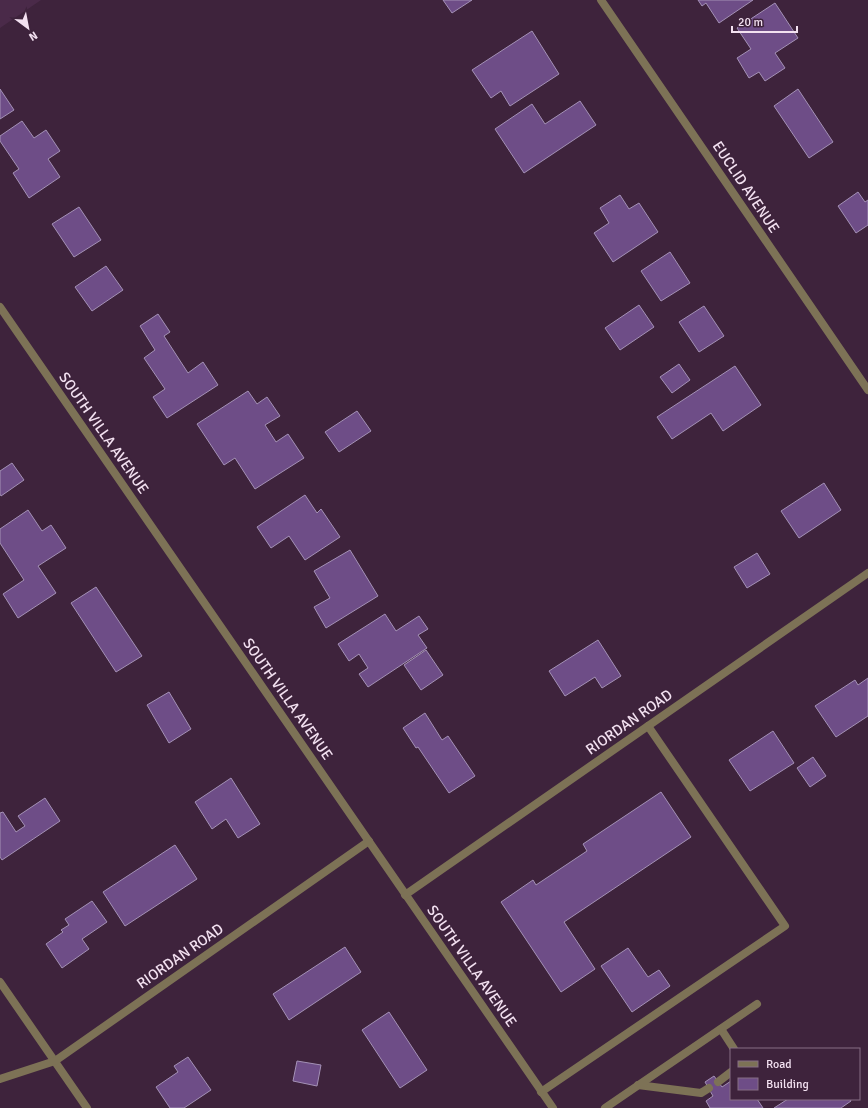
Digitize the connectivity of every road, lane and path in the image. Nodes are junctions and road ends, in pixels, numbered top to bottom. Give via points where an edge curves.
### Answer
1 (601, 0) edge
2 (0, 307) edge
3 (868, 390) edge
4 (868, 573) edge
5 (648, 726) junction
6 (369, 841) junction
7 (405, 895) junction
8 (0, 982) edge
9 (757, 1004) dead end
10 (721, 1029) junction
11 (733, 1048) edge
12 (55, 1061) junction
13 (730, 1073) edge
14 (0, 1079) edge
15 (718, 1082) dead end
16 (638, 1086) junction
17 (709, 1088) dead end
18 (541, 1092) junction
19 (87, 1108) edge
20 (552, 1108) edge
21 (605, 1108) edge

1 - 3 street, EUCLID AVENUE
2 - 6 street, SOUTH VILLA AVENUE
4 - 5 street, RIORDAN ROAD
5 - 7 street, RIORDAN ROAD
5 - 18 street via 785,926
6 - 7 street, SOUTH VILLA AVENUE
6 - 12 street, RIORDAN ROAD
7 - 18 street, SOUTH VILLA AVENUE
8 - 12 street
9 - 10 street
10 - 11 street
10 - 16 street
12 - 14 street, RIORDAN ROAD
12 - 19 street
13 - 15 street
16 - 17 street via 701,1093
16 - 21 street
18 - 20 street, SOUTH VILLA AVENUE

